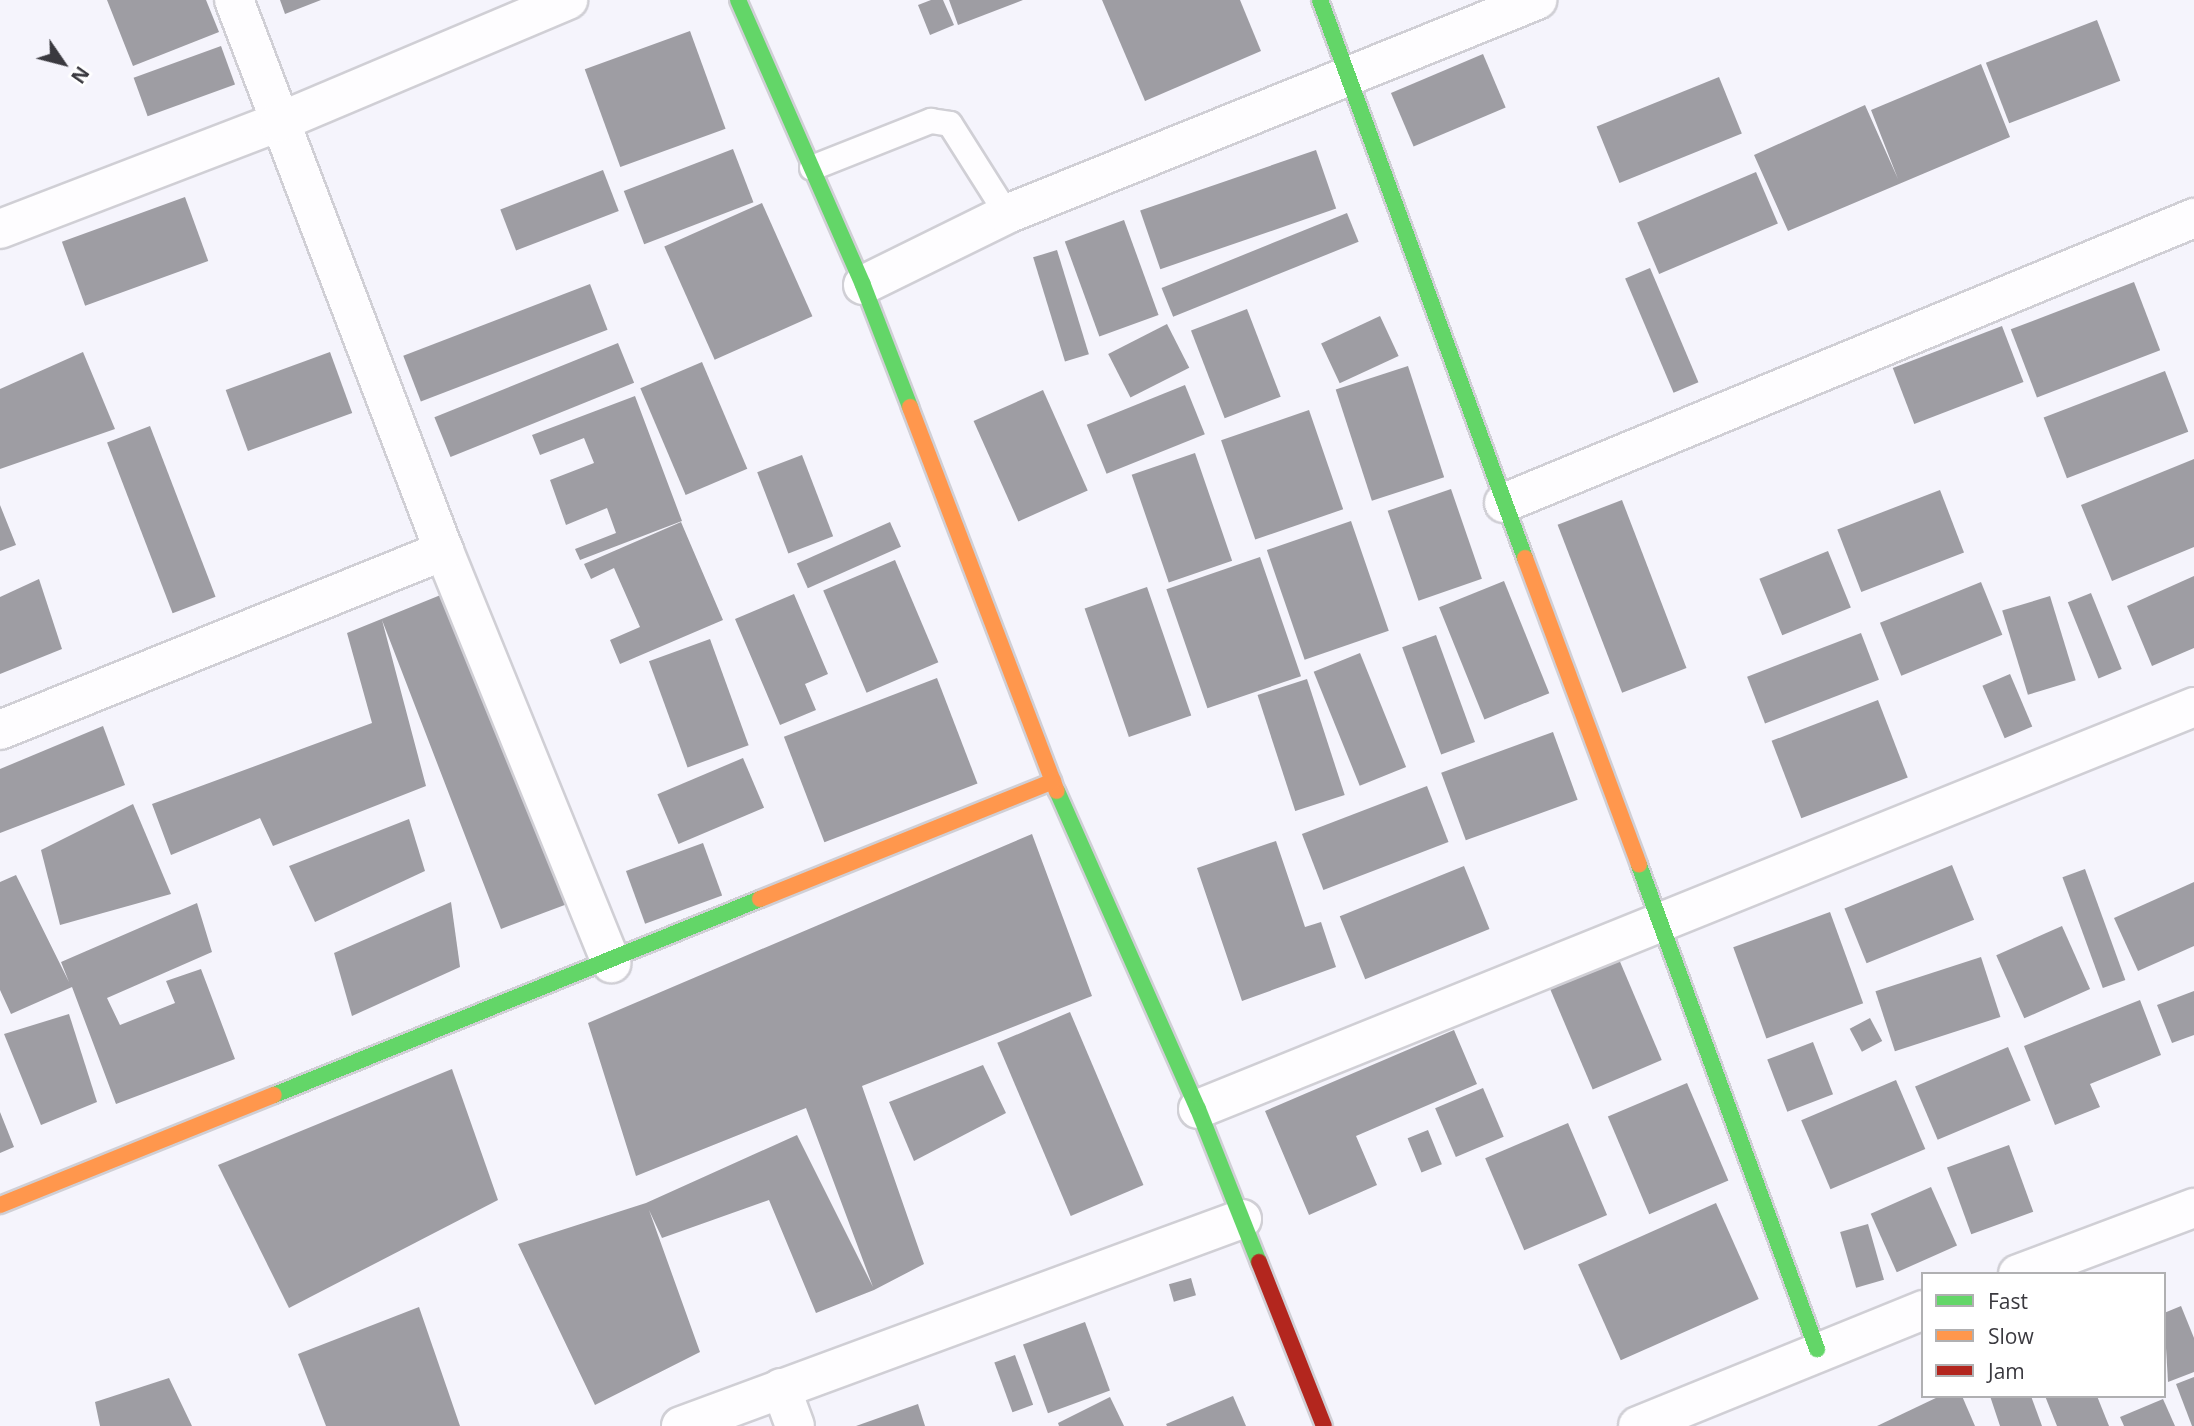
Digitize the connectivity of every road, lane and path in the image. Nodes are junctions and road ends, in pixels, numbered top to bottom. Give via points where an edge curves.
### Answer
1 (234, 0) edge
2 (568, 0) edge
3 (738, 0) edge
4 (1320, 0) edge
5 (1537, 0) edge
6 (1350, 78) junction
7 (279, 122) junction
8 (812, 168) junction
9 (1007, 214) junction
10 (2194, 218) edge
11 (0, 229) edge
12 (863, 285) junction
13 (1504, 503) junction
14 (444, 551) junction
15 (2194, 707) edge
16 (0, 730) edge
17 (1053, 781) junction
18 (1657, 924) junction
19 (611, 963) junction
20 (1198, 1109) junction
21 (0, 1205) edge
22 (2194, 1208) edge
23 (1242, 1219) junction
24 (2023, 1272) edge
25 (1921, 1311) edge
26 (1818, 1349) junction
27 (781, 1388) junction
28 (681, 1426) edge
29 (795, 1426) edge
30 (1324, 1426) edge
31 (1639, 1426) edge

1 - 7 street
2 - 7 street
3 - 8 street
4 - 6 street
5 - 6 street
6 - 9 street
6 - 13 street
7 - 11 street
7 - 14 street
8 - 9 lane via 931,121 950,124
8 - 12 street
9 - 12 street
10 - 13 street
12 - 17 street
13 - 18 street
14 - 16 street
14 - 19 street
15 - 18 street
17 - 19 street
17 - 20 street
18 - 20 street
18 - 26 street
19 - 21 street
20 - 23 street
22 - 24 street
23 - 27 street
23 - 30 street
25 - 26 street
26 - 31 street
27 - 28 street
27 - 29 street

